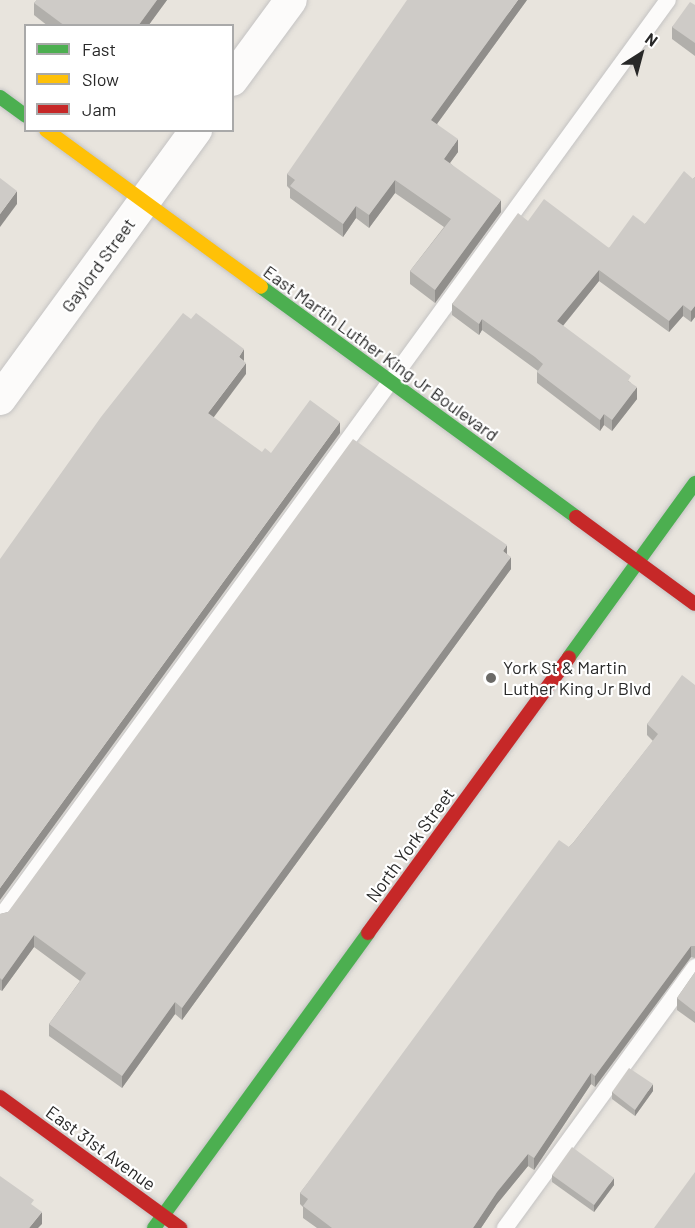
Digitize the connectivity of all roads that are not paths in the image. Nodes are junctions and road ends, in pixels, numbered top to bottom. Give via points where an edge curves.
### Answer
1 (291, 0) edge
2 (668, 0) edge
3 (234, 77) edge
4 (0, 97) edge
5 (24, 115) edge
6 (49, 132) edge
7 (195, 132) edge
8 (143, 202) junction
9 (390, 382) junction
10 (0, 399) edge
11 (695, 483) edge
12 (638, 563) junction
13 (695, 604) edge
14 (0, 918) edge
15 (695, 967) edge
16 (0, 1097) edge
17 (163, 1215) junction
18 (154, 1228) edge
19 (180, 1228) edge
20 (505, 1228) edge

1 - 3 street
2 - 9 lane
4 - 5 main road
6 - 8 main road, East Martin Luther King Jr Boulevard
7 - 8 street, Gaylord Street
8 - 9 main road, East Martin Luther King Jr Boulevard
8 - 10 street, Gaylord Street
9 - 12 main road, East Martin Luther King Jr Boulevard
9 - 14 lane
11 - 12 main road, North York Street
12 - 13 main road, East Martin Luther King Jr Boulevard
12 - 17 main road, North York Street
15 - 20 lane
16 - 17 main road, East 31st Avenue
17 - 18 main road, North York Street
17 - 19 main road, East 31st Avenue

